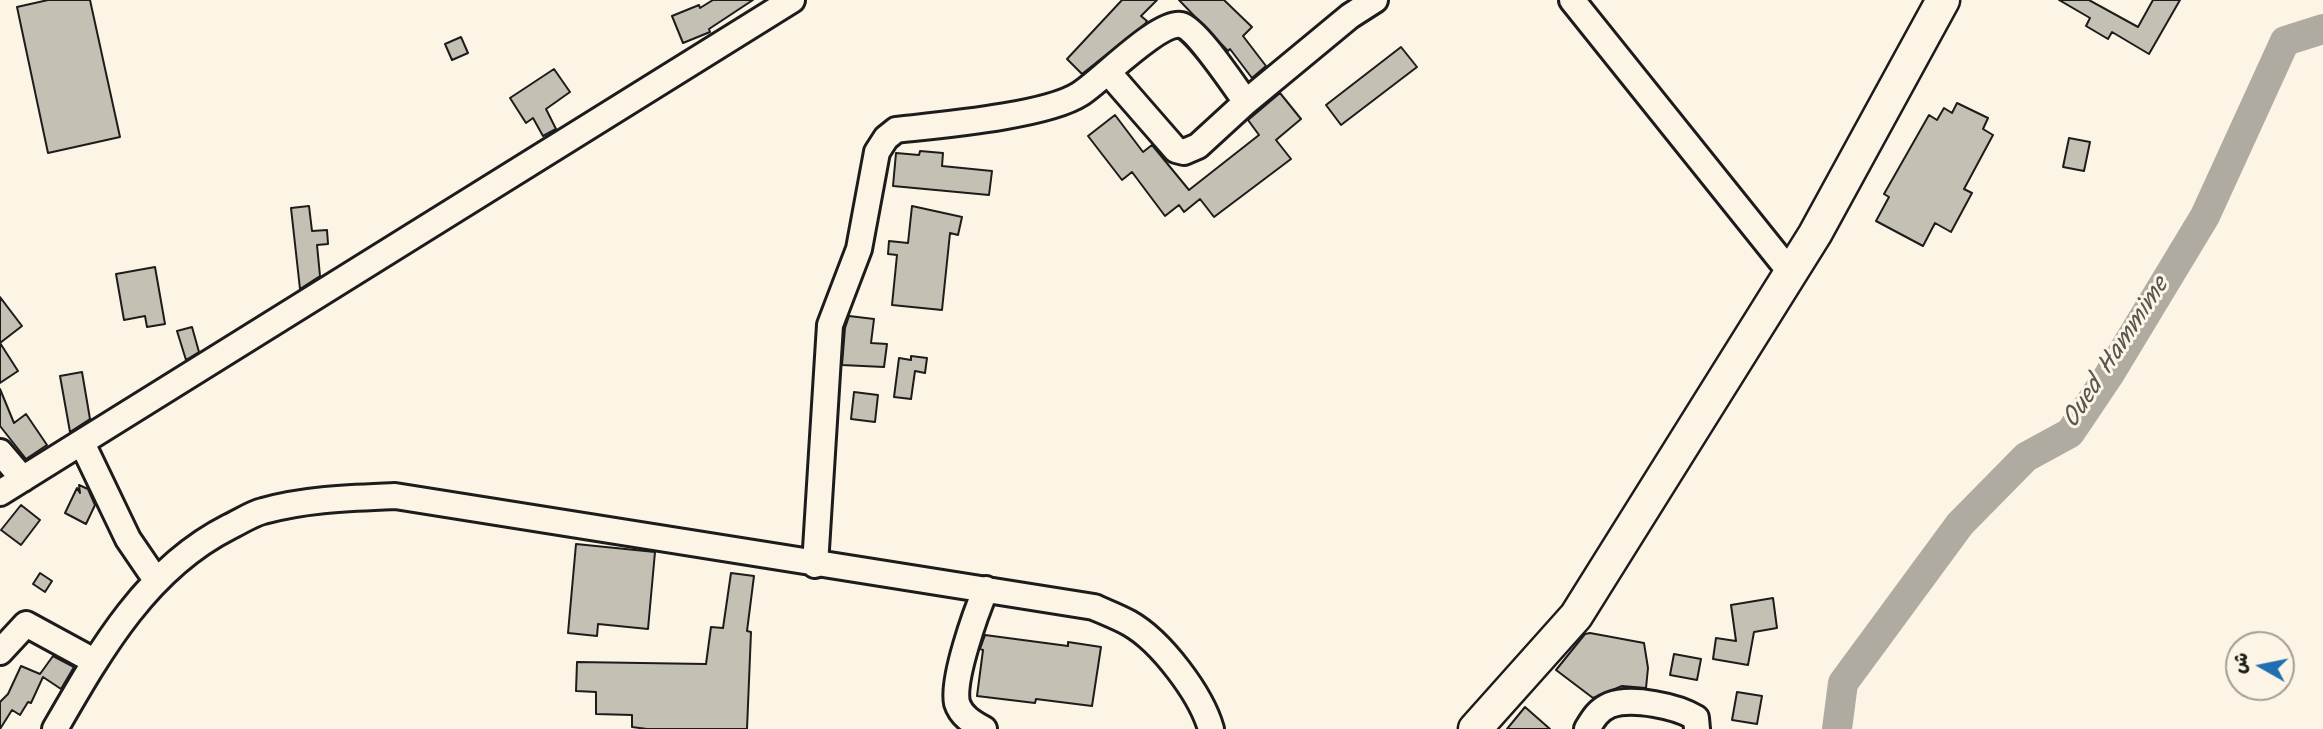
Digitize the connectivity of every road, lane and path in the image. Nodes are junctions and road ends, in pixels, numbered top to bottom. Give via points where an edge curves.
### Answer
1 (792, 0) edge
2 (1375, 0) edge
3 (1572, 0) edge
4 (1942, 0) edge
5 (1108, 72) junction
6 (1246, 102) junction
7 (1791, 273) junction
8 (82, 443) junction
9 (0, 452) edge
10 (23, 479) junction
11 (0, 493) edge
12 (815, 565) junction
13 (156, 580) junction
14 (986, 589) junction
15 (0, 652) edge
16 (94, 661) junction
17 (55, 729) edge
18 (984, 729) edge
19 (1211, 729) edge
20 (1475, 729) edge
21 (1587, 729) edge
22 (1697, 729) edge

1 - 8 street
2 - 6 street
3 - 7 street
4 - 7 main road
5 - 6 street via 1158,32 1182,25 1190,29
5 - 6 street via 1177,150 1184,152 1198,146
5 - 12 street via 1079,95 1053,106 896,130 877,152 859,249 830,325
7 - 20 main road via 1576,616
8 - 10 street
8 - 13 street via 128,539
9 - 10 street
10 - 11 street
12 - 13 street via 395,496 318,500 261,512 209,537
12 - 14 street
13 - 16 street
14 - 18 street via 957,684 957,704 967,720
14 - 19 street via 1094,607 1131,624 1174,663
15 - 16 street via 26,624
16 - 17 street
21 - 22 street via 1596,714 1611,705 1657,704 1696,718

